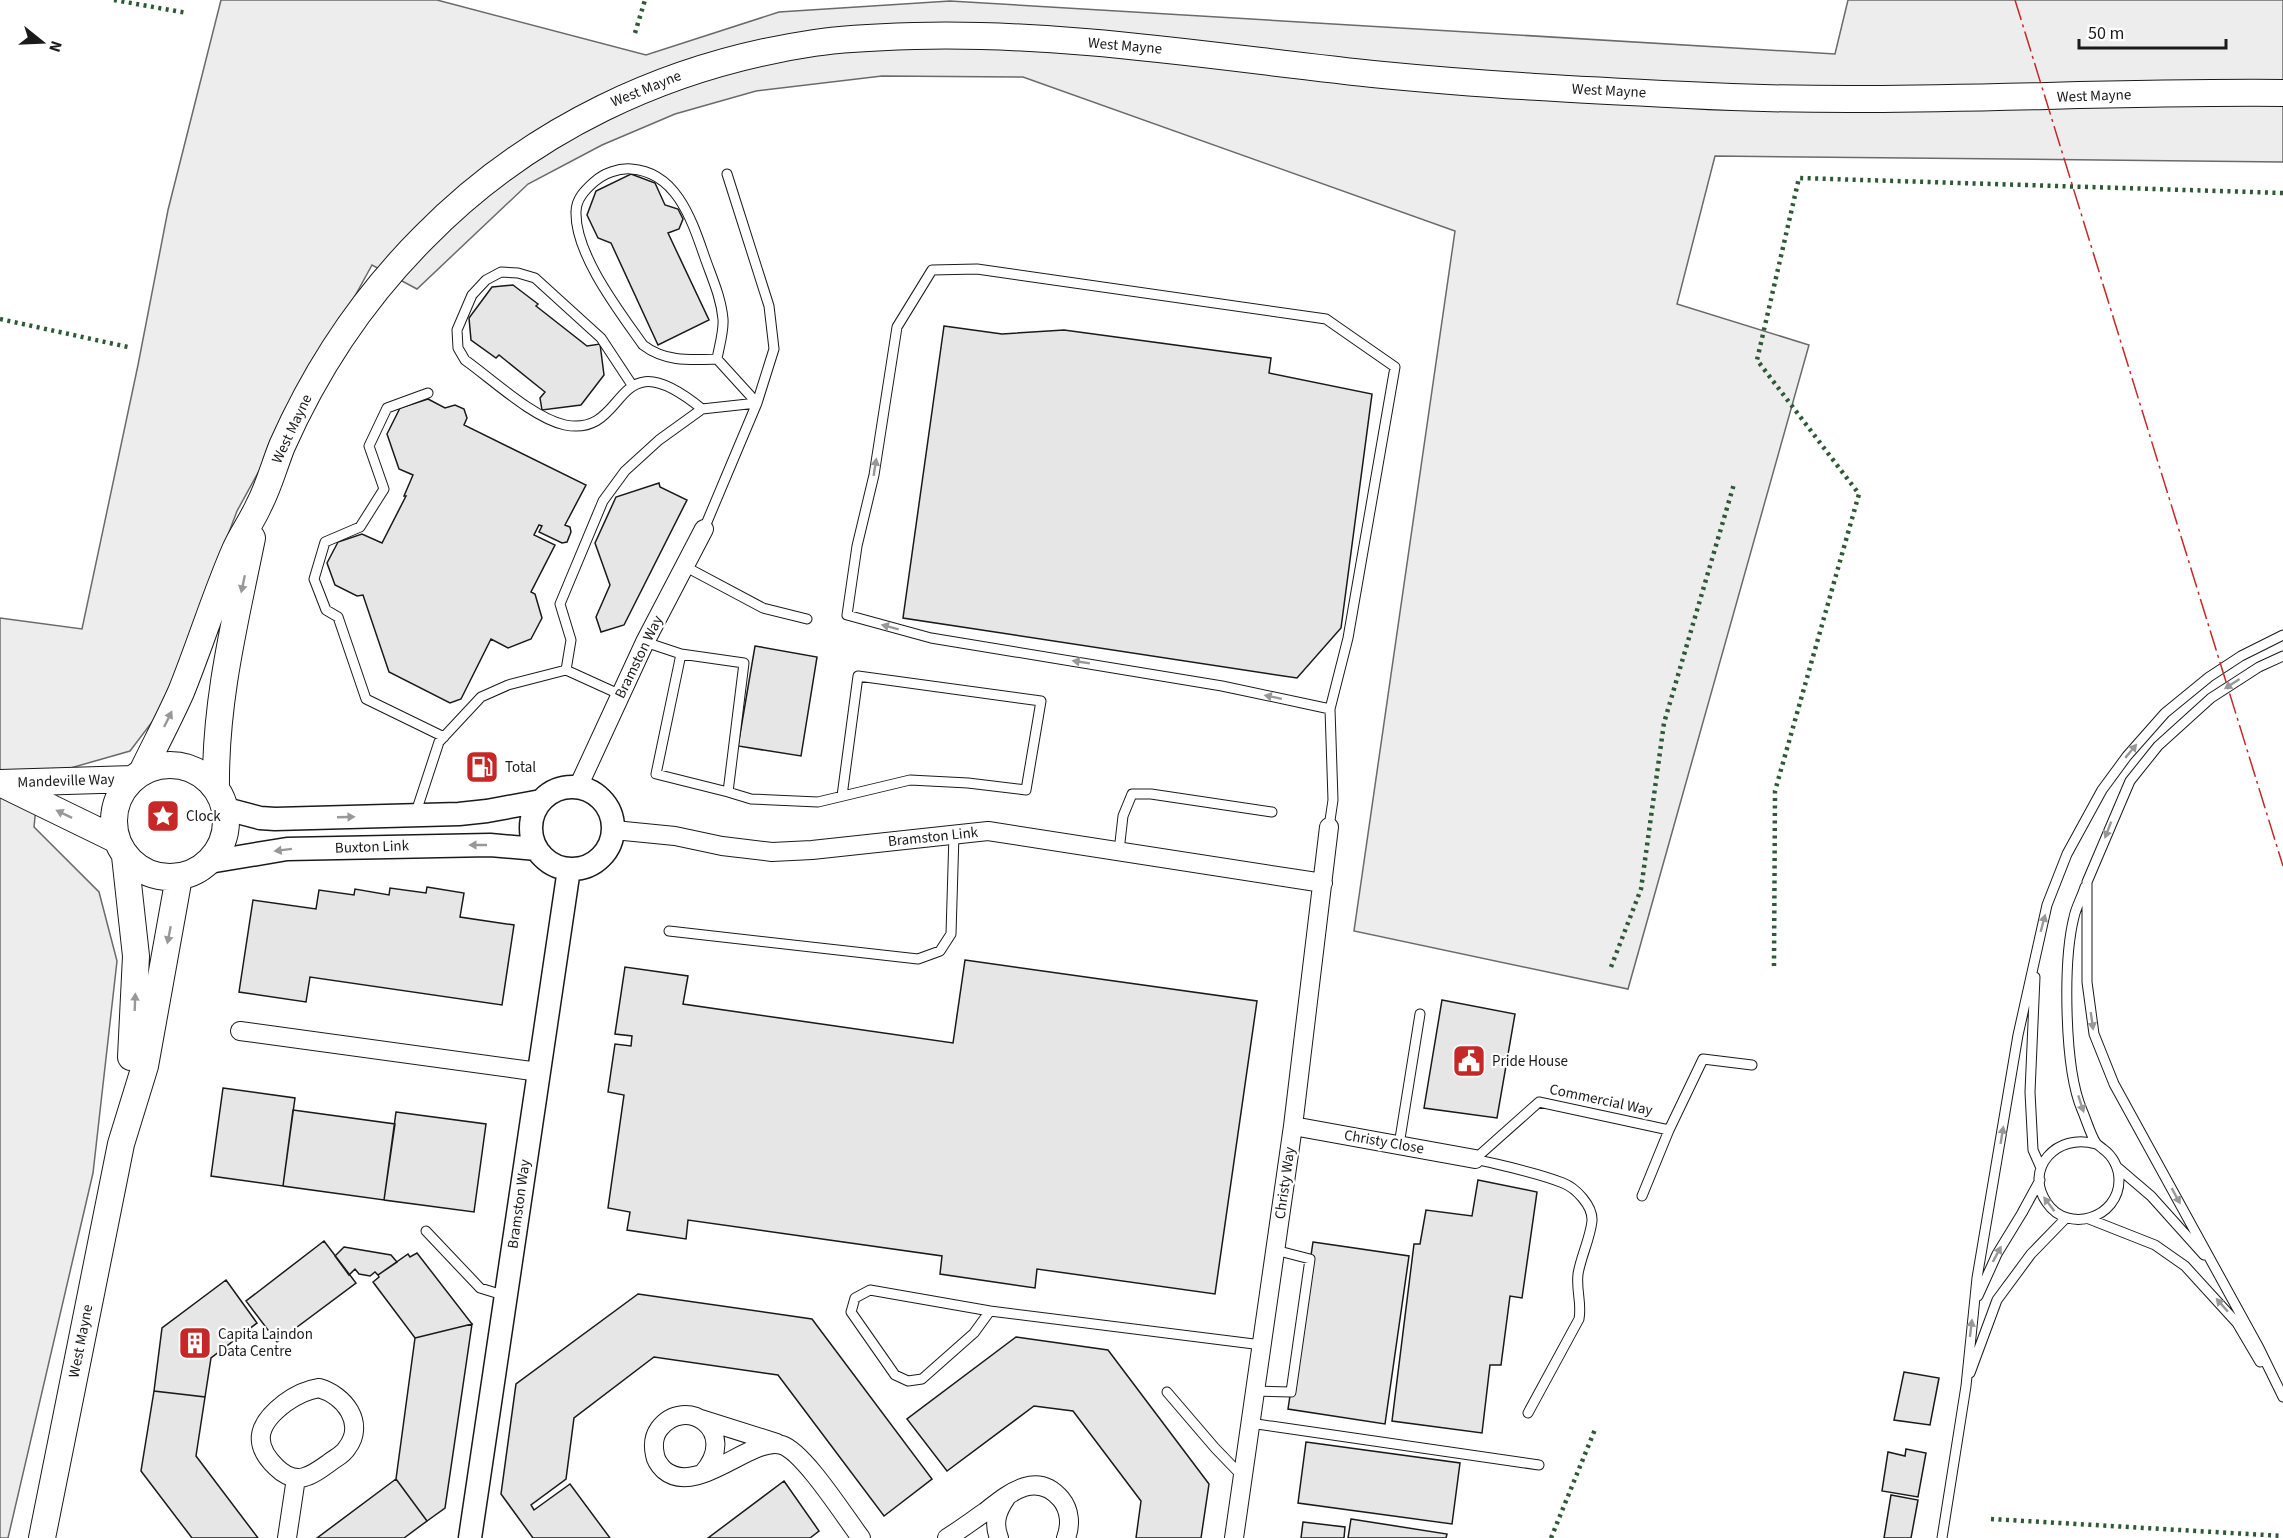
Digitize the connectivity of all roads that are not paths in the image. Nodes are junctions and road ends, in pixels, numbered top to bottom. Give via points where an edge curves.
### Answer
1 (2283, 79) edge
2 (2196, 92) junction
3 (2283, 93) edge
4 (727, 174) dead end
5 (717, 359) junction
6 (632, 385) junction
7 (428, 393) dead end
8 (757, 403) junction
9 (702, 409) junction
10 (259, 506) junction
11 (704, 529) joint
12 (686, 567) junction
13 (807, 619) dead end
14 (2283, 635) edge
15 (645, 642) junction
16 (681, 654) junction
17 (2283, 656) edge
18 (566, 670) junction
19 (621, 695) junction
20 (1330, 709) junction
21 (444, 737) junction
22 (137, 775) junction
23 (0, 783) edge
24 (578, 787) junction
25 (728, 792) junction
26 (842, 796) junction
27 (221, 798) junction
28 (541, 801) junction
29 (1272, 812) dead end
30 (415, 815) junction
31 (1329, 827) joint
32 (614, 830) junction
33 (954, 834) junction
34 (121, 848) junction
35 (537, 849) junction
36 (1119, 851) junction
37 (209, 862) junction
38 (569, 869) junction
39 (179, 877) junction
40 (2087, 882) junction
41 (1323, 883) junction
42 (669, 931) dead end
43 (2037, 944) junction
44 (1420, 1014) dead end
45 (240, 1031) dead end
46 (1752, 1065) dead end
47 (539, 1072) junction
48 (1293, 1126) junction
49 (1669, 1130) junction
50 (121, 1144) junction
51 (2096, 1144) junction
52 (1399, 1145) junction
53 (1475, 1159) junction
54 (2117, 1167) junction
55 (2041, 1168) junction
56 (2040, 1180) junction
57 (1642, 1196) dead end
58 (2066, 1218) junction
59 (2089, 1219) junction
60 (426, 1231) dead end
61 (1275, 1250) junction
62 (2215, 1268) junction
63 (506, 1296) junction
64 (1973, 1307) junction
65 (990, 1311) junction
66 (1262, 1346) junction
67 (1966, 1386) junction
68 (1167, 1392) dead end
69 (1255, 1392) junction
70 (2281, 1393) edge
71 (1528, 1413) dead end
72 (696, 1417) junction
73 (1250, 1423) junction
74 (779, 1443) junction
75 (1539, 1466) dead end
76 (703, 1473) junction
77 (1243, 1477) junction
78 (296, 1478) junction
79 (1011, 1492) junction
80 (42, 1538) edge
81 (287, 1538) edge
82 (470, 1538) edge
83 (861, 1538) edge
84 (947, 1538) edge
85 (999, 1538) edge
86 (1066, 1538) edge
87 (1234, 1538) edge
88 (1942, 1538) edge

1 - 2 main road, West Mayne
2 - 3 main road, West Mayne
2 - 10 main road, West Mayne via 1926,99 1696,96 1425,78 1142,47 967,35 817,42 768,52 716,64 623,96 522,154 462,200 390,272 336,345 282,447
4 - 8 lane via 769,306 774,349
5 - 5 lane via 724,322 720,298 689,213 668,184 652,174 620,168 596,180 580,196 575,211 579,232 591,267 632,329 655,354 692,360
5 - 8 lane
6 - 6 lane via 604,416 588,425 566,425 539,415 465,360 458,348 457,330 464,309 486,280 501,272 535,278 601,338
6 - 9 lane via 660,382
7 - 21 lane via 387,408 369,446 384,489 360,527 325,542 314,579 326,610 338,617 366,699
8 - 9 lane
8 - 11 lane
9 - 18 lane via 625,471 603,501 560,604 571,640
22 -> 10 main road, West Mayne via 178,698 238,543
10 -> 27 main road, West Mayne via 226,659 217,731
11 - 12 street, Bramston Way
12 - 13 lane via 764,608
12 - 15 street, Bramston Way
43 -> 14 lane via 2067,854 2102,790 2127,756 2165,713 2210,677
15 - 16 lane
15 - 19 street, Bramston Way
16 - 25 lane via 744,663
16 - 25 lane via 656,774
17 -> 40 lane via 2211,698 2158,746 2130,781
18 - 19 lane
18 - 21 lane via 508,685 481,697
19 - 24 street, Bramston Way
20 -> 20 lane via 1222,686 931,638 847,615 897,327 932,270 977,269 1326,319 1395,367 1348,638
20 - 31 lane via 1333,800
21 - 30 lane
22 - 23 main road, Mandeville Way
22 - 27 main road via 157,766 174,764 190,768 204,775
22 - 34 main road via 115,807 114,823
34 -> 23 main road, Mandeville Way
24 - 28 street via 555,790
24 - 32 street via 600,797 608,807
25 - 26 lane via 751,799 818,802
26 - 26 lane via 910,780 1026,790 1041,701 858,676
27 -> 30 street, Buxton Link via 260,818
27 - 37 main road via 227,828 221,847
28 - 30 street, Buxton Link via 487,811
28 - 35 street via 531,823
29 - 36 lane via 1132,794 1123,816
31 - 41 street, Christy Way
32 - 33 street, Bramston Link via 772,852
32 - 38 street via 601,857 590,865
33 - 36 street, Bramston Link via 988,831
33 - 42 lane via 951,934 940,951 918,959
34 - 39 main road via 149,874
50 -> 34 main road, West Mayne via 134,1027 136,956
35 -> 37 street, Buxton Link via 480,845 287,849
35 - 38 street via 553,864
36 - 41 street, Bramston Link
37 - 39 main road
38 - 47 street, Bramston Way
39 -> 50 main road, West Mayne via 145,1066
40 -> 51 lane via 2074,915 2067,995 2073,1078
40 -> 62 lane via 2087,982 2094,1034 2114,1084
41 - 48 street, Christy Way
43 - 55 lane via 2030,1092 2033,1150
64 -> 43 lane
44 - 52 lane
45 - 47 street
46 - 49 lane via 1703,1059
47 - 63 street, Bramston Way
48 - 52 street, Christy Close
48 - 61 street, Christy Way
49 - 53 lane, Commercial Way via 1539,1102
49 - 57 lane
50 - 80 main road, West Mayne
51 - 54 lane
51 - 55 lane via 2064,1144 2054,1149
52 - 53 street, Christy Close
53 - 71 lane via 1565,1183 1581,1195 1592,1219 1578,1273 1579,1319
54 - 59 lane via 2117,1193 2101,1214
54 - 62 lane via 2151,1196
55 - 56 lane
58 -> 56 lane via 2046,1203
64 -> 56 lane via 1997,1254
58 - 59 lane
58 - 67 lane via 2031,1254 1997,1300
70 -> 59 lane via 2237,1323 2185,1266 2155,1245
60 - 63 lane via 480,1288
61 - 66 street, Christy Way
61 - 69 lane via 1310,1259 1307,1281 1291,1392
62 - 70 lane
63 - 82 street, Bramston Way
67 -> 64 lane
65 - 65 lane via 974,1333 922,1379 908,1381 896,1375 851,1312 855,1298 870,1290
65 - 66 lane
66 - 69 street, Christy Way
67 - 88 lane
68 - 77 lane
69 - 73 street, Christy Way
72 - 74 street
72 - 76 street via 714,1433 717,1445
72 - 76 street via 684,1415 663,1424 653,1445 655,1457 670,1475 690,1478
73 - 75 lane
73 - 77 street, Christy Way
74 - 76 street
74 - 83 street via 790,1448 806,1465
77 - 87 street, Christy Way
78 - 78 street via 273,1464 263,1447 262,1427 273,1412 294,1396 312,1389 328,1391 350,1411 353,1435 348,1448 317,1473
78 - 81 street
79 - 84 street
79 - 85 street via 997,1517
79 - 86 street via 1030,1485 1054,1492 1069,1514

